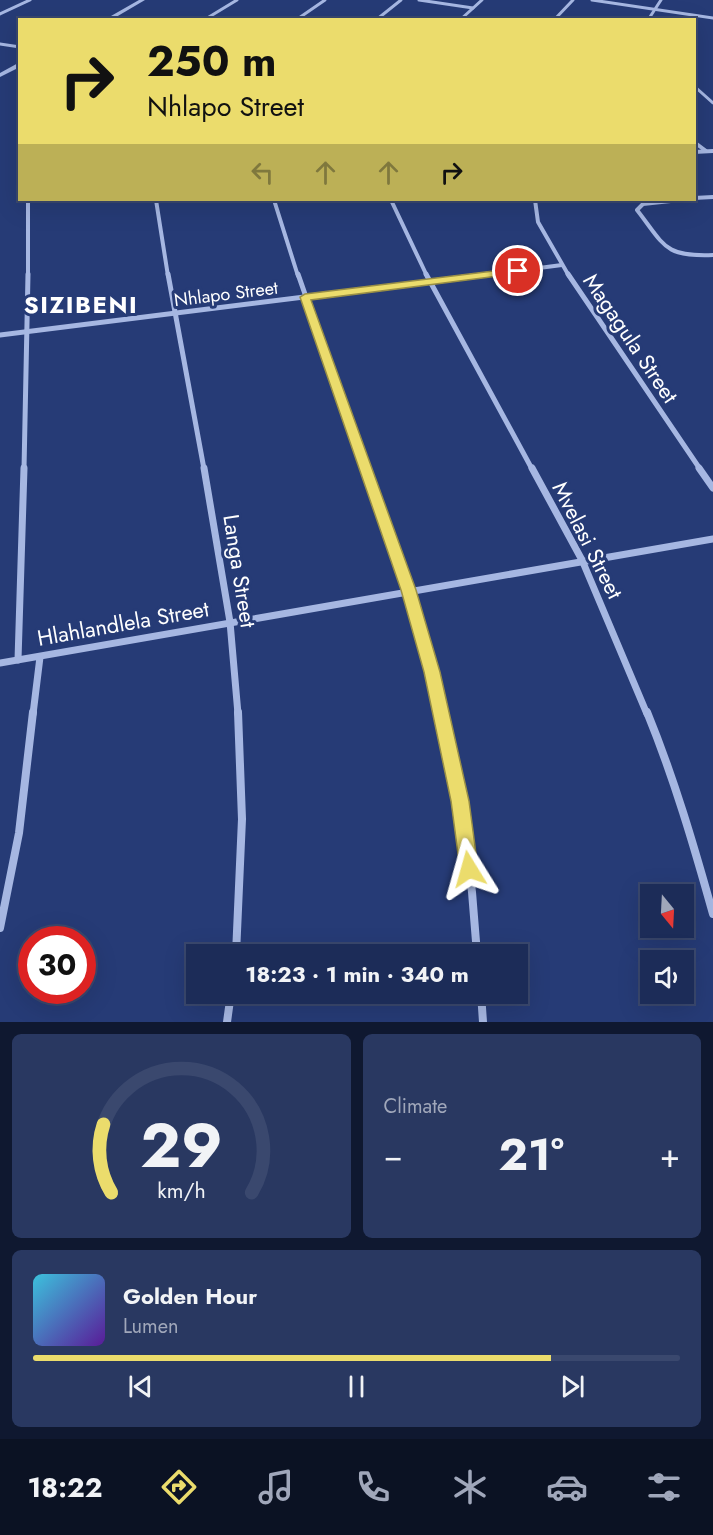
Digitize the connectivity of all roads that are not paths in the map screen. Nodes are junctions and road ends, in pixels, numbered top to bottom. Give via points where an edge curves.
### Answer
1 (30, 0) edge
2 (143, 0) edge
3 (237, 0) edge
4 (325, 0) edge
5 (400, 0) edge
6 (419, 0) edge
7 (482, 0) edge
8 (573, 0) edge
9 (592, 0) edge
10 (661, 0) edge
11 (473, 8) junction
12 (655, 10) junction
13 (0, 14) edge
14 (110, 18) edge
15 (207, 18) edge
16 (299, 18) edge
17 (378, 18) edge
18 (462, 18) edge
19 (556, 18) edge
20 (649, 18) edge
21 (713, 18) edge
22 (0, 44) edge
23 (18, 47) edge
24 (18, 65) edge
25 (0, 75) edge
26 (696, 88) edge
27 (713, 103) edge
28 (696, 144) edge
29 (706, 151) junction
30 (713, 151) edge
31 (696, 152) edge
32 (713, 197) edge
33 (696, 198) edge
34 (28, 201) edge
35 (156, 201) edge
36 (274, 201) edge
37 (391, 201) edge
38 (535, 201) edge
39 (671, 201) edge
40 (713, 255) edge
41 (562, 266) junction
42 (431, 282) junction
43 (305, 297) junction
44 (177, 314) junction
45 (28, 332) junction
46 (0, 335) edge
47 (713, 488) edge
48 (713, 539) edge
49 (582, 560) junction
50 (408, 590) junction
51 (230, 622) junction
52 (40, 657) junction
53 (18, 660) junction
54 (0, 663) edge
55 (713, 914) edge
56 (0, 928) edge
57 (236, 944) edge
58 (476, 944) edge
59 (229, 1004) edge
60 (482, 1004) edge
61 (227, 1022) edge
62 (483, 1022) edge

1 - 13 street
2 - 14 street
3 - 15 street
4 - 16 street
5 - 17 street
6 - 11 street
7 - 11 street
8 - 19 street
9 - 12 street
10 - 12 street
11 - 18 street
12 - 20 street
12 - 21 street
22 - 23 street
24 - 25 street
26 - 27 street
28 - 29 street
29 - 30 street
29 - 31 street
32 - 33 street
34 - 45 street
35 - 44 street, Langa Street
36 - 43 street
37 - 42 street, Mvelasi Street
38 - 41 street, Magagula Street via 538,222
39 - 40 street via 643,204 637,210 668,249 686,256
41 - 42 street, Nhlapo Street
41 - 47 street, Magagula Street
42 - 43 street, Nhlapo Street
42 - 49 street, Mvelasi Street
43 - 44 street, Nhlapo Street
43 - 50 street
44 - 45 street, Nhlapo Street
44 - 51 street, Langa Street
45 - 46 street, Nhlapo Street
45 - 53 street
48 - 49 street, Hlahlandlela Street
49 - 50 street, Hlahlandlela Street
49 - 55 street, Mvelasi Street via 661,746
50 - 51 street, Hlahlandlela Street
50 - 58 street via 432,672 460,801
51 - 52 street, Hlahlandlela Street
51 - 57 street, Langa Street via 242,819
52 - 53 street, Hlahlandlela Street
52 - 56 street via 19,832
53 - 54 street, Hlahlandlela Street
59 - 61 street
60 - 62 street

